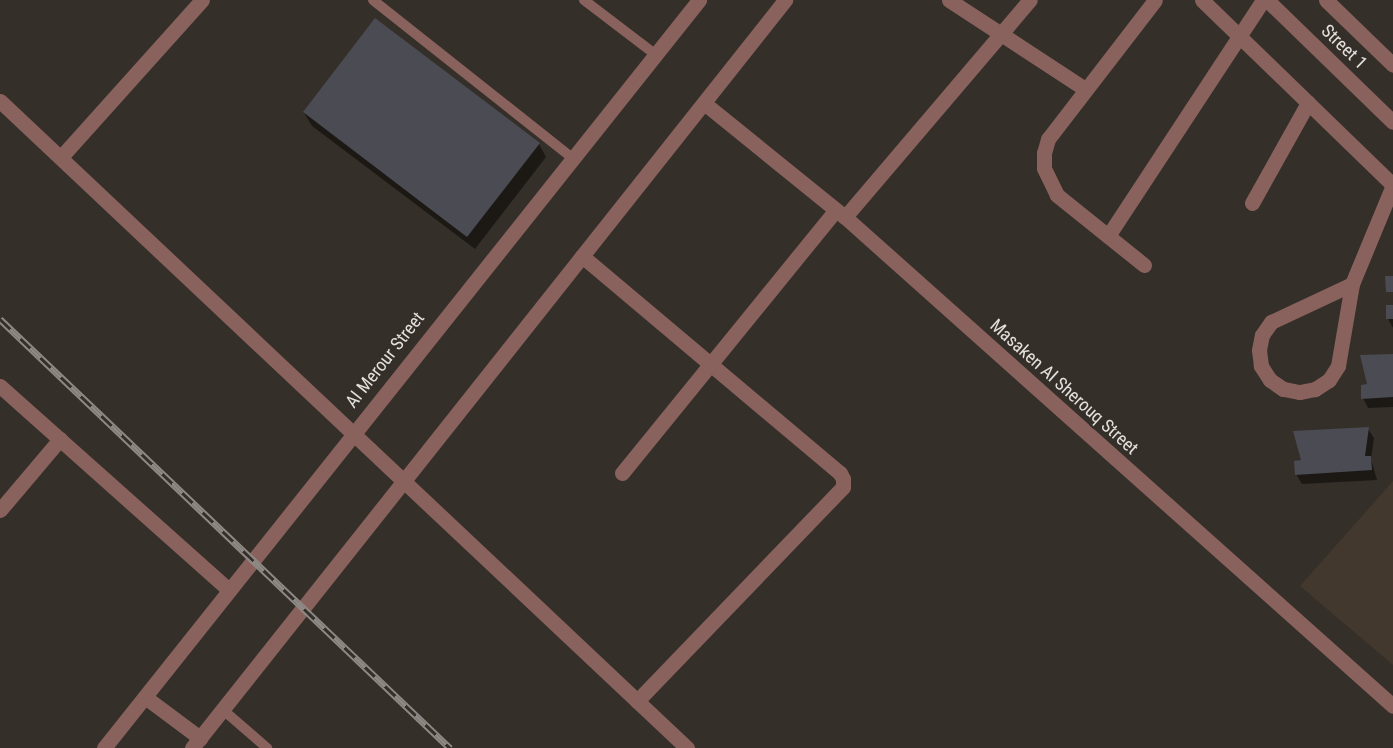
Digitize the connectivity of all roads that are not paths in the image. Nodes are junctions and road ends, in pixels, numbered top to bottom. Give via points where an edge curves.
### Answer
1 (202, 0) edge
2 (373, 0) edge
3 (584, 0) edge
4 (699, 0) edge
5 (785, 0) edge
6 (949, 0) edge
7 (1030, 0) edge
8 (1155, 0) edge
9 (1203, 0) edge
10 (1263, 0) edge
11 (1267, 0) edge
12 (1326, 0) edge
13 (1000, 35) junction
14 (1239, 36) junction
15 (655, 54) junction
16 (1393, 65) edge
17 (1085, 88) junction
18 (0, 101) edge
19 (704, 103) junction
20 (1308, 103) junction
21 (1393, 122) edge
22 (61, 157) junction
23 (571, 157) junction
24 (1252, 203) dead end
25 (840, 214) junction
26 (1108, 236) junction
27 (582, 256) junction
28 (1144, 265) dead end
29 (1352, 284) junction
30 (711, 364) junction
31 (0, 386) edge
32 (352, 433) junction
33 (60, 439) junction
34 (622, 473) dead end
35 (403, 481) junction
36 (0, 510) edge
37 (229, 590) junction
38 (145, 697) junction
39 (637, 701) junction
40 (1393, 706) edge
41 (222, 709) junction
42 (196, 743) edge
43 (266, 747) edge
44 (105, 748) edge
45 (687, 748) edge

1 - 22 street
2 - 23 lane
3 - 15 lane
4 - 15 street, Al Merour Street
5 - 19 street
6 - 13 street
7 - 13 street
8 - 17 street
9 - 14 street
10 - 14 street
11 - 21 street, Street 1
12 - 16 street, Street 1
13 - 17 street
13 - 25 street
14 - 20 street
14 - 26 street
15 - 23 street, Al Merour Street
17 - 26 street via 1048,139 1044,168 1057,195
18 - 22 street
19 - 25 street, Masaken Al Sherouq Street
19 - 27 street
20 - 24 street
20 - 29 street via 1393,185
22 - 32 street
23 - 32 street, Al Merour Street
25 - 30 street
25 - 40 street, Masaken Al Sherouq Street
26 - 28 street
27 - 30 street
27 - 35 street
29 - 29 street via 1338,366 1329,380 1315,389 1299,392 1270,380 1261,366 1259,350 1262,335 1271,322
30 - 34 street
30 - 39 street via 840,473 843,487
31 - 33 street
32 - 35 street
32 - 37 street, Al Merour Street
33 - 36 street
33 - 37 street
35 - 39 street
35 - 41 street
37 - 38 street, Al Merour Street
38 - 42 street
38 - 44 street, Al Merour Street
39 - 45 street
41 - 42 street
41 - 43 lane

